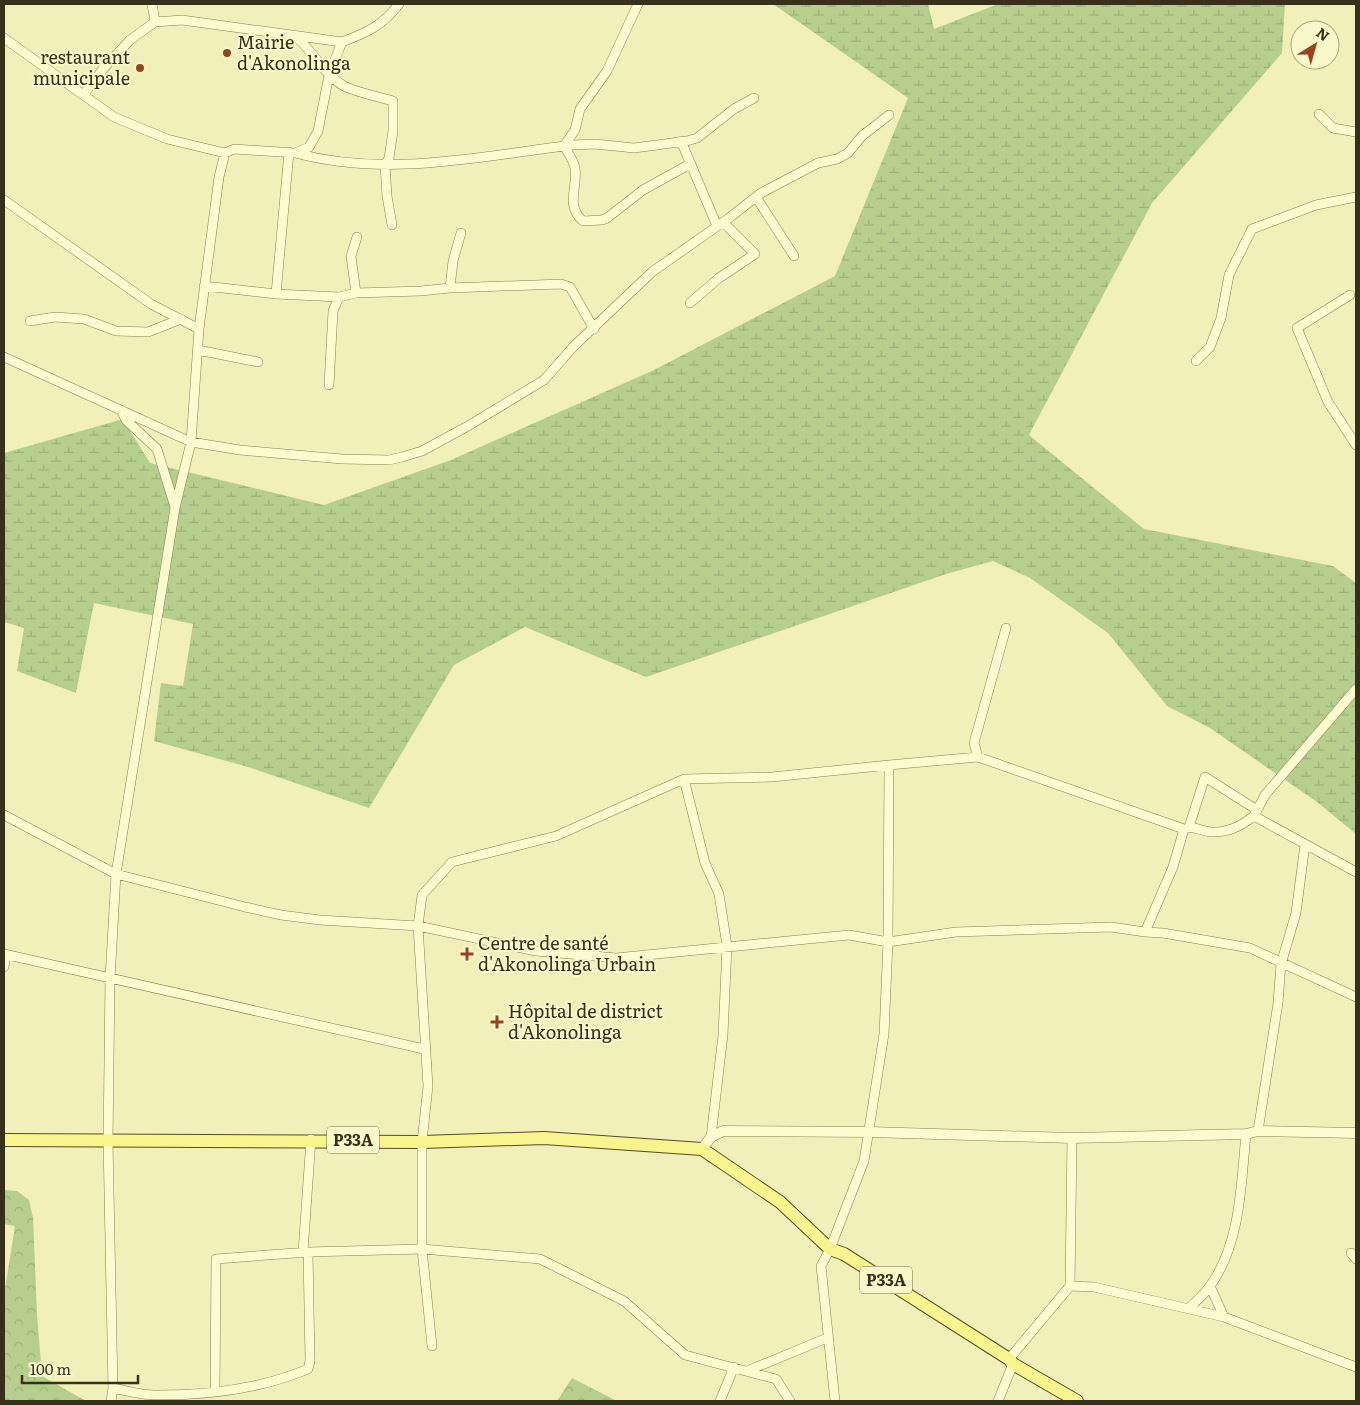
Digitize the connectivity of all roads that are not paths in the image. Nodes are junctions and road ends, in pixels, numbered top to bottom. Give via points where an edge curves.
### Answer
1 (152, 4) edge
2 (399, 4) edge
3 (638, 4) edge
4 (155, 22) junction
5 (296, 37) junction
6 (4, 38) edge
7 (342, 42) junction
8 (330, 74) junction
9 (84, 94) junction
10 (754, 98) dead end
11 (1319, 114) dead end
12 (889, 115) dead end
13 (1356, 132) edge
14 (681, 141) junction
15 (564, 146) junction
16 (225, 153) junction
17 (292, 153) junction
18 (690, 164) junction
19 (385, 165) junction
20 (1356, 196) edge
21 (756, 197) junction
22 (4, 200) edge
23 (720, 224) junction
24 (392, 225) dead end
25 (461, 233) dead end
26 (357, 237) dead end
27 (794, 256) dead end
28 (204, 286) junction
29 (450, 288) junction
30 (356, 293) junction
31 (276, 294) junction
32 (1350, 295) dead end
33 (339, 297) junction
34 (690, 303) dead end
35 (181, 319) junction
36 (30, 321) dead end
37 (199, 329) junction
38 (594, 329) junction
39 (198, 350) junction
40 (4, 356) edge
41 (1196, 361) dead end
42 (258, 362) dead end
43 (329, 385) dead end
44 (122, 410) junction
45 (190, 442) junction
46 (1356, 445) edge
47 (175, 508) junction
48 (1006, 628) dead end
49 (1356, 689) edge
50 (978, 757) junction
51 (889, 765) junction
52 (684, 779) junction
53 (1255, 813) junction
54 (4, 815) edge
55 (1186, 828) junction
56 (1305, 844) junction
57 (1356, 872) edge
58 (116, 874) junction
59 (418, 926) junction
60 (1145, 932) junction
61 (888, 942) junction
62 (727, 946) junction
63 (5, 954) edge
64 (1281, 964) junction
65 (4, 966) edge
66 (110, 978) junction
67 (1356, 997) edge
68 (424, 1049) junction
69 (1258, 1131) junction
70 (870, 1132) junction
71 (1356, 1133) edge
72 (1246, 1134) junction
73 (711, 1137) junction
74 (1072, 1138) junction
75 (312, 1139) junction
76 (4, 1140) edge
77 (108, 1142) junction
78 (422, 1142) junction
79 (702, 1149) junction
80 (422, 1249) junction
81 (830, 1249) junction
82 (306, 1252) junction
83 (1070, 1286) junction
84 (1210, 1286) junction
85 (1190, 1308) junction
86 (1224, 1317) junction
87 (827, 1338) junction
88 (432, 1346) dead end
89 (1011, 1362) junction
90 (734, 1367) junction
91 (1356, 1367) edge
92 (747, 1371) junction
93 (113, 1388) junction
94 (211, 1391) junction
95 (111, 1401) edge
96 (208, 1401) edge
97 (720, 1401) edge
98 (790, 1401) edge
99 (835, 1401) edge
100 (998, 1401) edge
101 (1077, 1401) edge

1 - 4 street
2 - 7 street via 387,20
3 - 15 street via 607,71 580,109 575,130
4 - 5 street via 182,20
4 - 9 street via 130,40
5 - 7 street
5 - 8 street via 312,50
6 - 9 street
7 - 8 street
8 - 17 street via 318,131 309,146
8 - 19 street via 344,86 393,101 393,131
9 - 16 street via 104,111 133,126 168,139
10 - 14 street via 734,108 698,138
11 - 13 street via 1333,128
12 - 21 street via 862,136 848,153 837,159 818,162
14 - 15 street via 634,148 595,144
14 - 18 street
15 - 18 street via 575,168 573,208 583,221 607,218 643,190
15 - 19 street via 416,165
16 - 17 street via 234,149
16 - 28 street
17 - 19 street via 327,162
17 - 31 street
18 - 23 street
19 - 24 street
20 - 41 street via 1316,205 1252,229 1229,276 1221,318 1210,347
21 - 23 street
21 - 27 street
22 - 35 street via 151,304
23 - 34 street via 755,254
23 - 38 street via 652,272
25 - 29 street
26 - 30 street via 351,256
28 - 31 street
28 - 37 street
29 - 30 street
29 - 38 street via 567,286
30 - 33 street
31 - 33 street
32 - 46 street via 1297,328 1328,402
33 - 43 street via 334,311
35 - 36 street via 148,332 116,331 84,319 56,317
35 - 37 street
37 - 39 street
38 - 45 street via 544,380 422,451 402,457 388,460 342,459
39 - 42 street
39 - 45 street
40 - 44 street
44 - 45 street
44 - 47 street via 126,420 157,449
45 - 47 street
47 - 58 street
48 - 50 street via 974,743
49 - 53 street via 1265,795
50 - 51 street
50 - 55 street
51 - 52 street via 772,777
51 - 61 street
52 - 59 street via 556,836 452,862 422,895
52 - 62 street via 704,863 719,894
53 - 55 street via 1238,829 1211,832
53 - 55 street via 1205,777
53 - 56 street
54 - 58 street
55 - 60 street
56 - 57 street
56 - 64 street via 1296,913
58 - 59 street via 281,915
58 - 66 street
59 - 62 street via 536,951 616,958
59 - 68 street
60 - 61 street via 1111,927 965,932
60 - 64 street via 1162,932 1250,948
61 - 62 street via 849,936
61 - 70 street via 884,1034
62 - 73 street via 723,1035
63 - 65 street
63 - 66 street
64 - 67 street
64 - 69 street
66 - 68 street
66 - 77 street
68 - 78 street via 428,1086
69 - 71 street
69 - 72 street
70 - 73 street via 724,1131
70 - 74 street
70 - 81 street via 864,1161
72 - 74 street
72 - 84 street via 1238,1210 1228,1253
73 - 79 street
74 - 83 street
75 - 77 main road, P33A
75 - 78 main road, P33A
75 - 82 street
76 - 77 main road, P33A
77 - 93 street
78 - 79 main road, P33A via 544,1138
78 - 80 street
79 - 81 main road, P33A via 780,1202
80 - 82 street
80 - 88 street
80 - 90 street via 540,1259 624,1301 684,1355
81 - 87 street via 821,1266
81 - 89 main road, P33A via 844,1254
82 - 94 street via 311,1291 308,1369 288,1377
82 - 94 street via 216,1259
83 - 85 street via 1094,1287
83 - 89 street
84 - 85 street
84 - 86 street
85 - 86 street
86 - 91 street
87 - 92 street
87 - 99 street
89 - 100 street
89 - 101 main road, P33A
90 - 92 street
90 - 97 street
92 - 98 street via 776,1379
93 - 94 street via 157,1396
93 - 95 street
94 - 96 street

